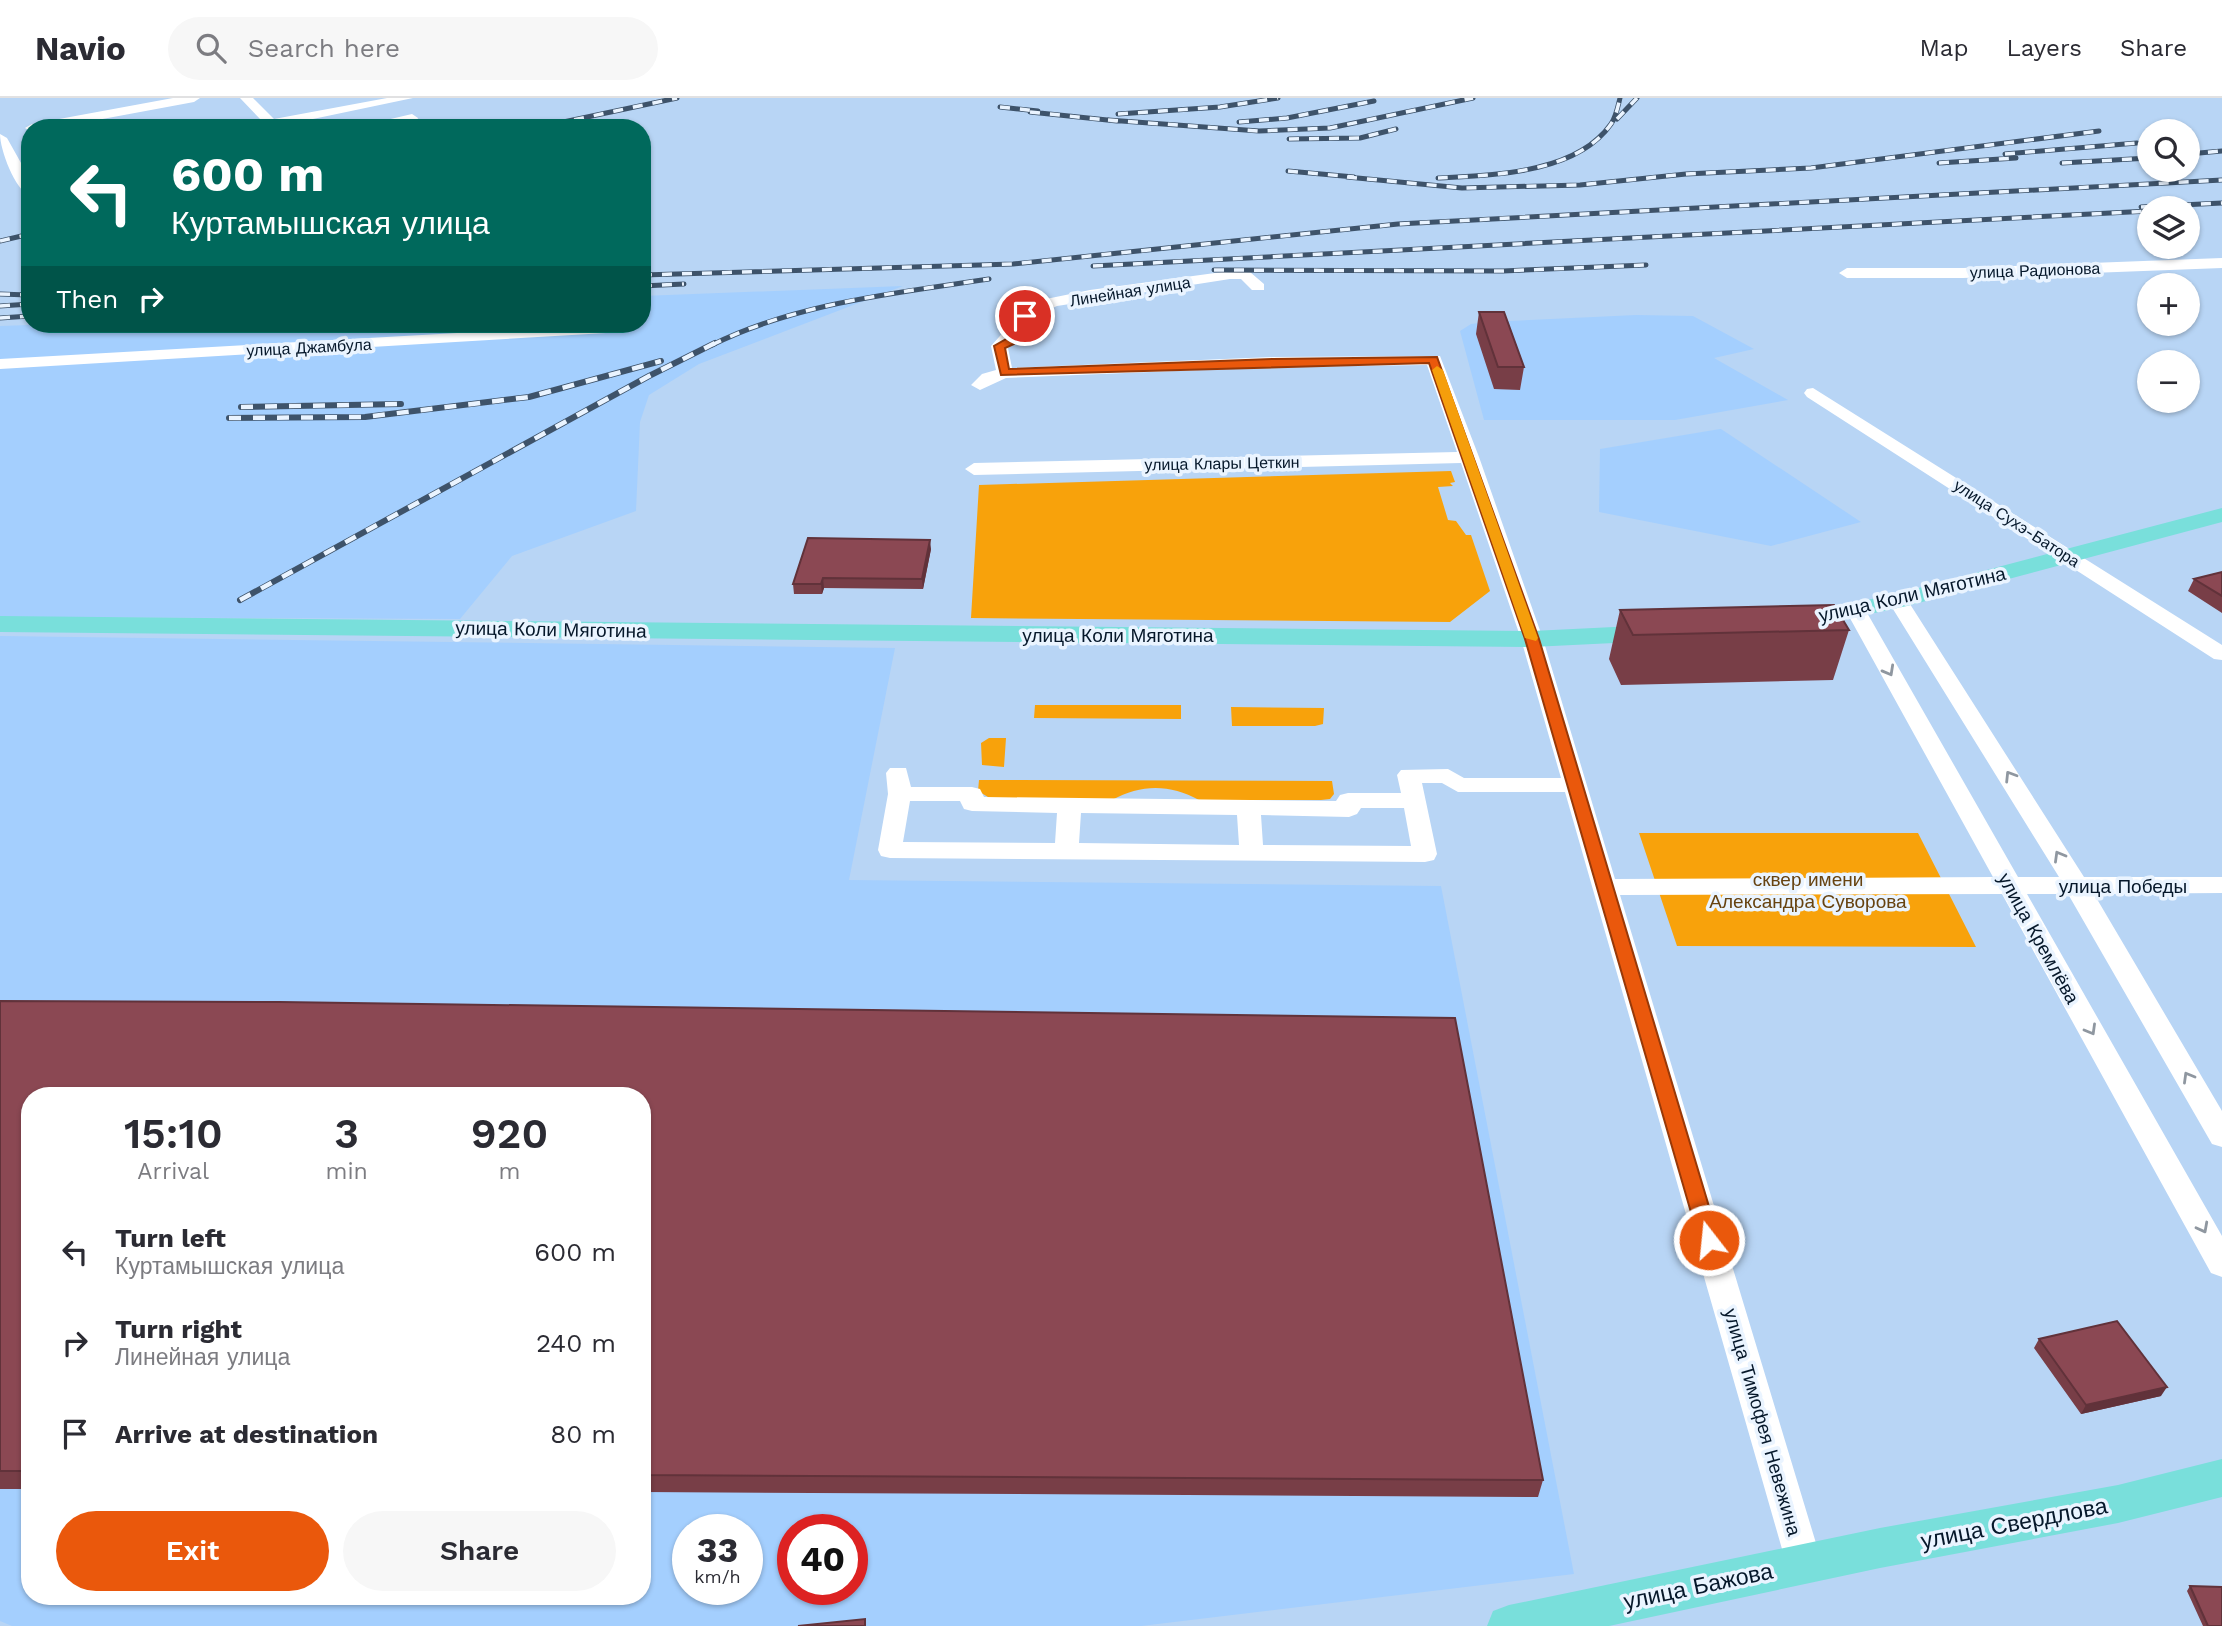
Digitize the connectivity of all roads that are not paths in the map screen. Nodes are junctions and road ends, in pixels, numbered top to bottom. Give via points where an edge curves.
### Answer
1 (194, 98) edge
2 (246, 98) edge
3 (407, 98) edge
4 (390, 99) edge
5 (83, 119) edge
6 (267, 119) edge
7 (291, 119) edge
8 (407, 119) edge
9 (15, 132) edge
10 (21, 157) edge
11 (2222, 262) edge
12 (1847, 273) dead end
13 (1258, 287) dead end
14 (563, 333) edge
15 (0, 364) edge
16 (1005, 373) junction
17 (980, 385) dead end
18 (1813, 393) dead end
19 (1470, 457) junction
20 (974, 469) dead end
21 (2222, 515) edge
22 (2067, 555) junction
23 (1898, 601) junction
24 (1856, 611) junction
25 (1773, 623) edge
26 (0, 624) edge
27 (1675, 632) edge
28 (1532, 639) junction
29 (2222, 654) edge
30 (1574, 785) junction
31 (1415, 801) junction
32 (1069, 806) junction
33 (1248, 807) junction
34 (1067, 851) junction
35 (1252, 853) junction
36 (2222, 885) edge
37 (2009, 886) junction
38 (2076, 886) junction
39 (1604, 887) junction
40 (2222, 1136) edge
41 (2222, 1265) edge
42 (2222, 1478) edge
43 (1804, 1563) junction
44 (1509, 1626) edge

1 - 5 street
2 - 6 street
3 - 4 street
4 - 7 street
4 - 8 street via 412,118
9 - 10 street
11 - 12 street, улица Радионова
13 - 16 street, Линейная улица via 1245,275 1219,274 1038,307 1025,316 1010,342 999,346
14 - 15 street, улица Джамбула
16 - 17 street
16 - 19 street, улица Тимофея Невежина via 1434,360
18 - 22 street, улица Сухэ-Батора
19 - 20 street, улица Клары Цеткин
19 - 28 street, улица Тимофея Невежина
21 - 22 main road, улица Коли Мяготина
22 - 23 main road, улица Коли Мяготина
22 - 29 street, улица Сухэ-Батора
23 - 24 main road, улица Коли Мяготина
38 -> 23 street
24 - 25 main road, улица Коли Мяготина
24 -> 37 street, улица Кремлёва
26 - 28 main road, улица Коли Мяготина
27 - 28 main road, улица Коли Мяготина
28 - 30 street, улица Тимофея Невежина
30 - 31 street via 1458,785 1448,776 1409,775
30 - 39 street, улица Тимофея Невежина
31 - 33 street via 1348,800 1349,809
31 - 35 street via 1425,854
32 - 33 street
32 - 34 street
32 - 34 street via 972,804 972,794 899,784 890,850
33 - 35 street
34 - 35 street
36 - 38 street, улица Победы
37 - 38 street, улица Победы
37 - 39 street, улица Победы
37 -> 41 street, улица Кремлёва
40 -> 38 street
39 - 43 street, улица Тимофея Невежина
42 - 43 main road, улица Свердлова via 2118,1504
43 - 44 main road, улица Бажова

